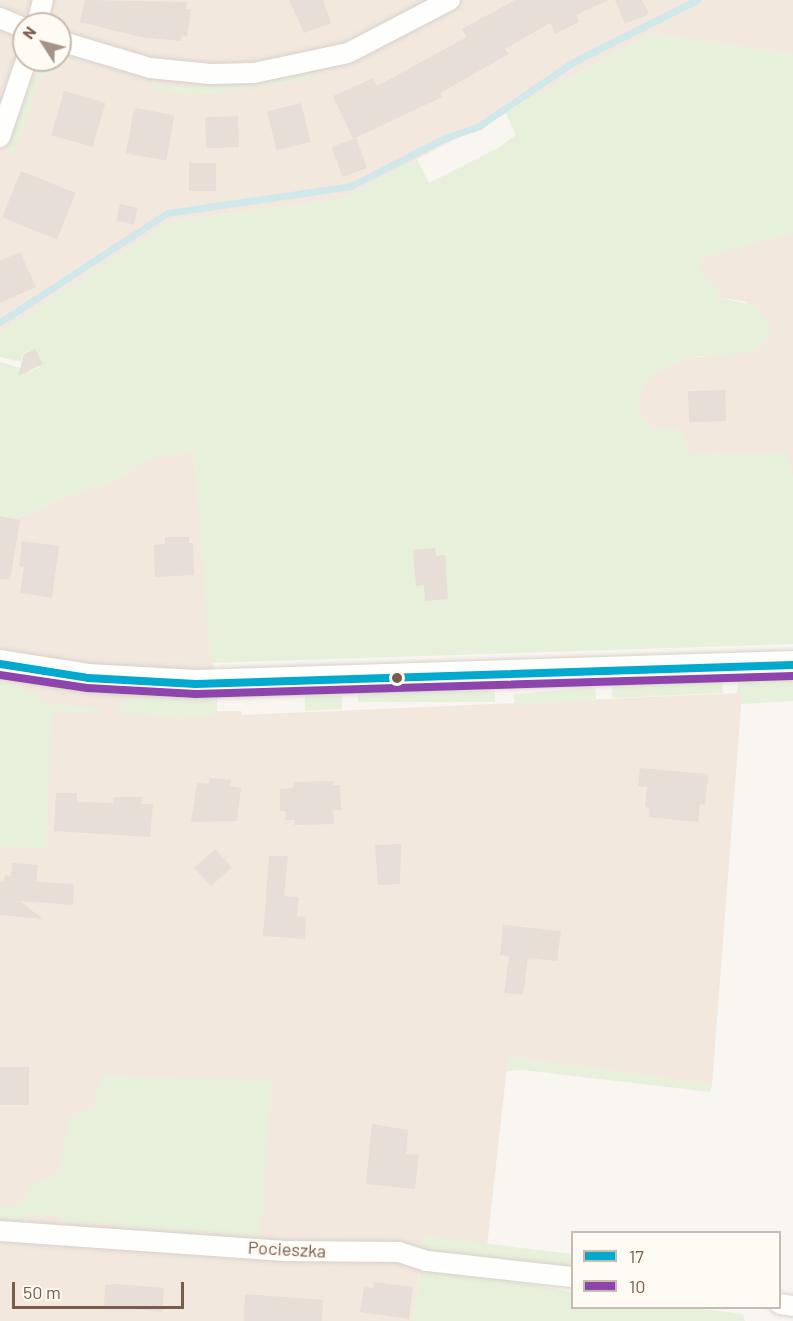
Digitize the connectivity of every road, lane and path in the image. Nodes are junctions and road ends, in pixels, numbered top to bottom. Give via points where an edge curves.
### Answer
1 (450, 0) edge
2 (72, 45) edge
3 (22, 72) edge
4 (0, 137) edge
5 (0, 664) edge
6 (793, 665) edge
7 (0, 1231) edge
8 (571, 1277) edge

1 - 2 street via 348,53 255,73 211,74 150,68
3 - 4 street
5 - 6 main road via 88,678 196,684
7 - 8 street, Pocieszka via 288,1251 399,1252 427,1261

